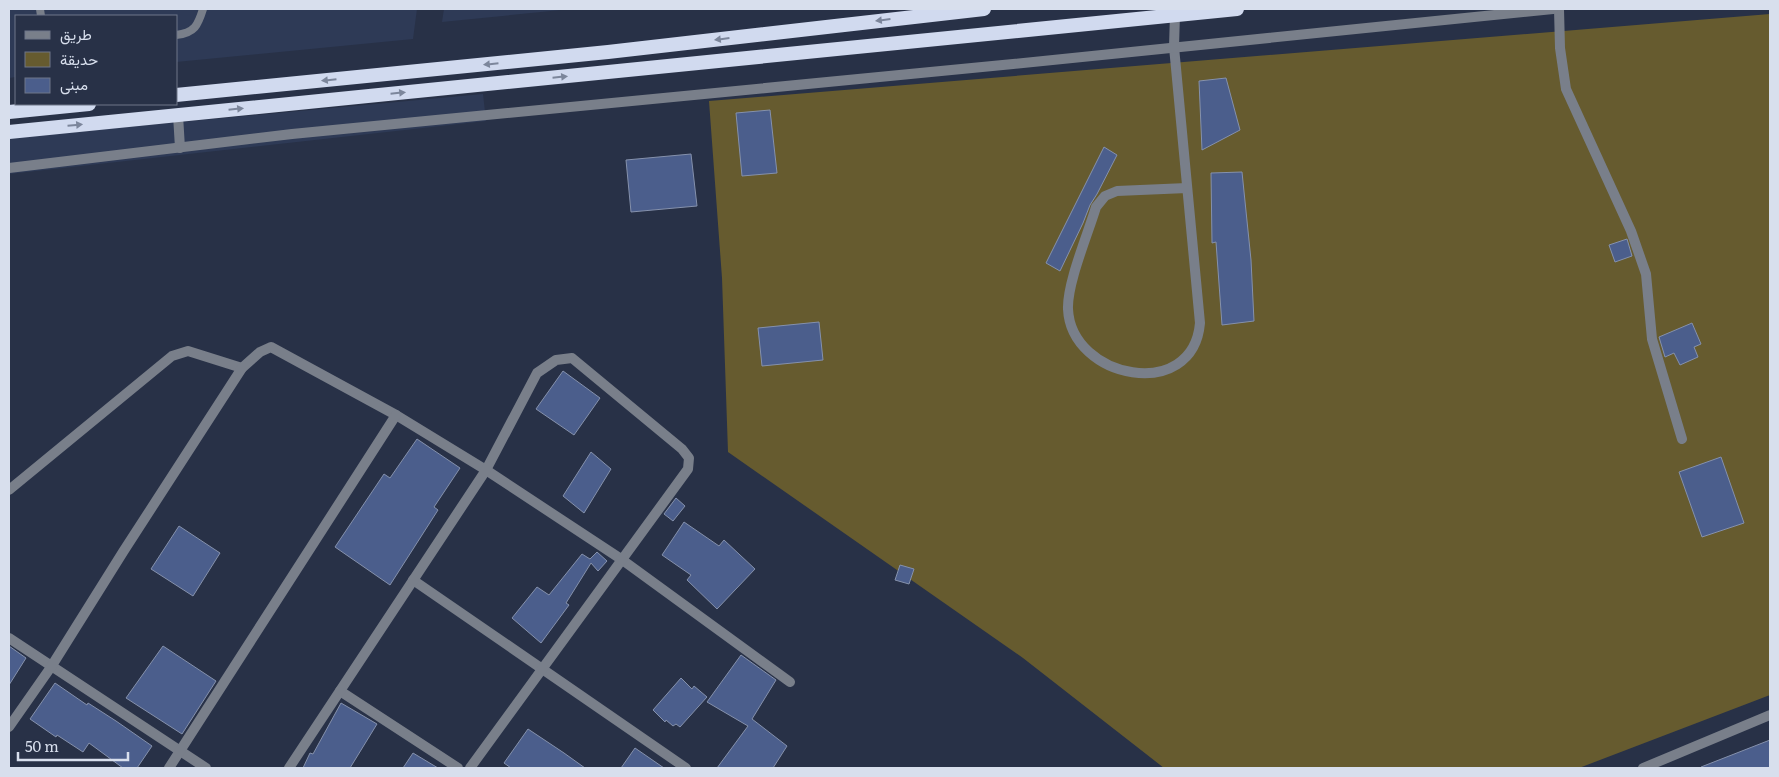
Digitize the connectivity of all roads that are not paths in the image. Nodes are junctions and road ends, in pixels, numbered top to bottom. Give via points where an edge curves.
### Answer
1 (203, 9) edge
2 (984, 9) edge
3 (1237, 9) edge
4 (1553, 9) edge
5 (1559, 9) edge
6 (1175, 14) junction
7 (178, 35) edge
8 (1174, 46) junction
9 (178, 95) edge
10 (70, 105) edge
11 (50, 106) edge
12 (9, 112) edge
13 (178, 115) junction
14 (52, 127) junction
15 (9, 132) edge
16 (180, 148) junction
17 (9, 168) edge
18 (1187, 188) junction
19 (242, 368) junction
20 (396, 415) junction
21 (1682, 439) dead end
22 (486, 470) junction
23 (9, 490) edge
24 (621, 560) junction
25 (413, 580) junction
26 (9, 638) edge
27 (51, 666) junction
28 (542, 669) junction
29 (790, 682) dead end
30 (340, 691) junction
31 (1770, 715) edge
32 (9, 727) edge
33 (180, 752) junction
34 (1665, 764) edge
35 (169, 768) edge
36 (206, 768) edge
37 (289, 768) edge
38 (458, 768) edge
39 (470, 768) edge
40 (686, 768) edge
41 (1643, 768) edge

1 - 7 lane via 197,26 186,34
2 -> 9 highway via 608,52
3 - 6 highway
4 - 8 street
5 - 21 street via 1566,89 1631,231 1646,274 1652,339
6 - 8 street
13 -> 6 highway
8 - 16 street
8 - 18 street
10 - 11 highway
11 - 12 highway
11 - 14 lane
14 -> 13 highway
13 - 16 street
14 - 15 highway
16 - 17 street
18 - 18 street via 1200,323 1196,342 1186,358 1161,372 1127,370 1094,358 1079,342 1068,310 1070,288 1096,207 1105,196 1117,190
19 - 20 street via 271,347
19 - 23 street via 188,351 172,356
19 - 27 street
20 - 22 street
20 - 33 street
22 - 24 street
22 - 24 street via 537,373 556,360 572,358 689,458 688,469
22 - 25 street
24 - 28 street
24 - 29 street
25 - 28 street
25 - 30 street
26 - 27 street
27 - 32 street
27 - 33 street
28 - 39 street
28 - 40 street
30 - 37 street
30 - 38 street
31 - 34 street
33 - 35 street
33 - 36 street
34 - 41 street

